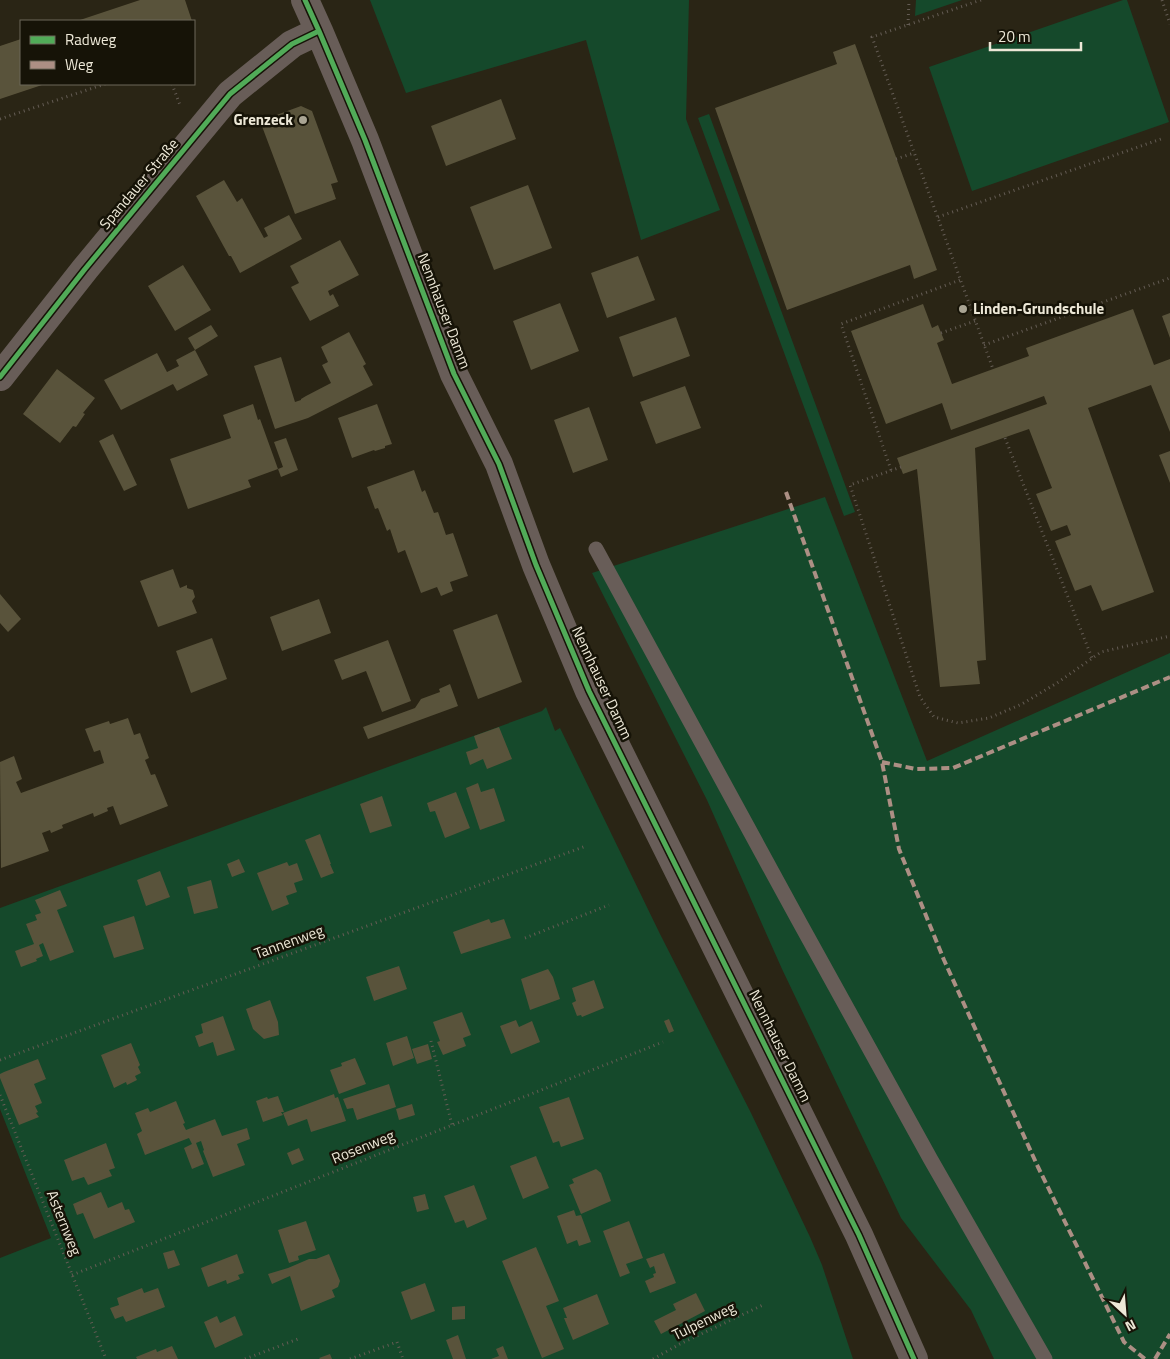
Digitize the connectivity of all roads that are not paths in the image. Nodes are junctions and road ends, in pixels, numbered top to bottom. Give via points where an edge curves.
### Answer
1 (305, 0) edge
2 (319, 31) junction
3 (0, 377) edge
4 (596, 549) dead end
5 (914, 1359) edge
6 (1044, 1359) edge

1 - 2 street, Nennhauser Damm
2 - 3 street, Spandauer Straße via 292,44 230,94
2 - 5 street, Nennhauser Damm via 365,140 454,374 499,464 536,565 589,690 856,1229
4 - 6 lane via 912,1126

